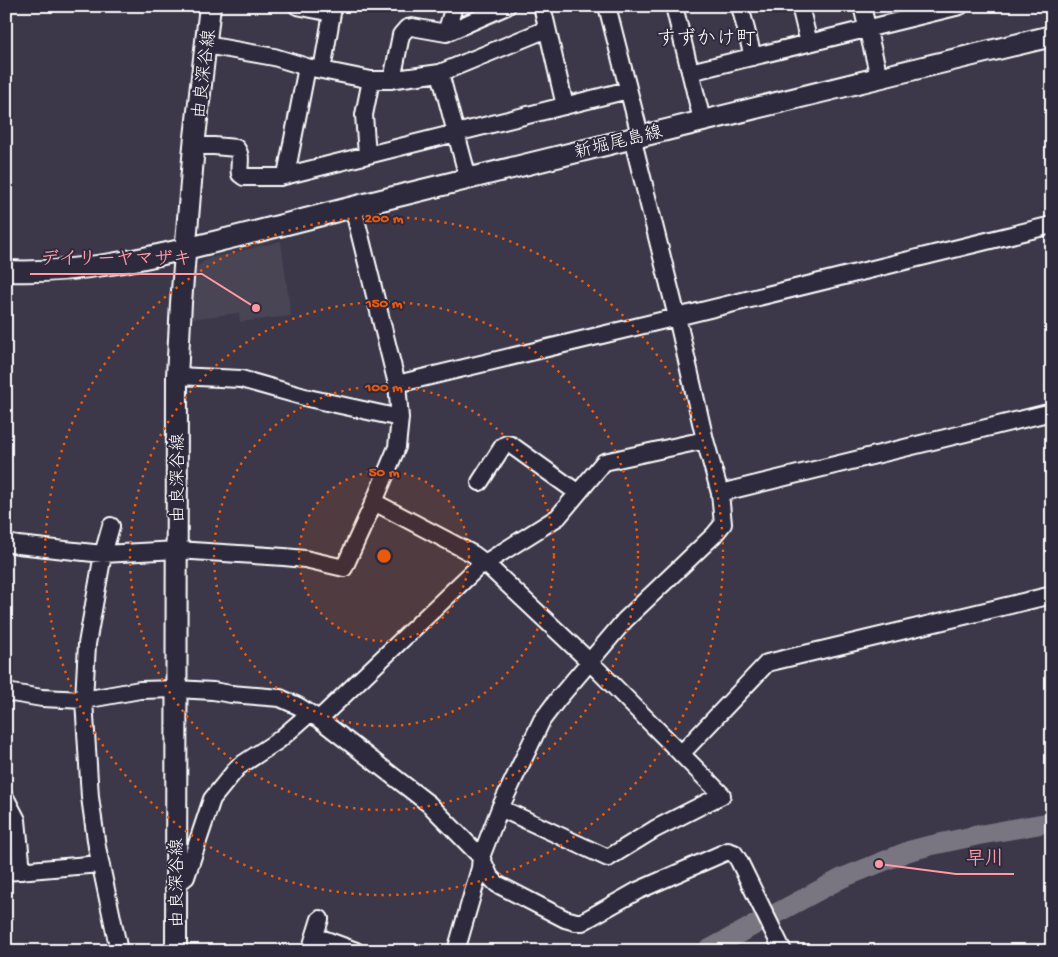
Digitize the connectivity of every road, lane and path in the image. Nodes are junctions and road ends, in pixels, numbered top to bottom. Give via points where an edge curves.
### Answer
1 (210, 6) edge
2 (297, 6) edge
3 (454, 6) edge
4 (507, 6) edge
5 (542, 6) edge
6 (607, 6) edge
7 (674, 6) edge
8 (740, 6) edge
9 (800, 6) edge
10 (862, 6) edge
11 (960, 6) edge
12 (934, 9) edge
13 (547, 29) junction
14 (867, 29) junction
15 (446, 33) junction
16 (1052, 36) edge
17 (809, 43) junction
18 (206, 45) junction
19 (753, 57) junction
20 (315, 68) junction
21 (690, 72) junction
22 (440, 73) junction
23 (879, 78) junction
24 (371, 80) junction
25 (392, 80) junction
26 (628, 90) junction
27 (565, 106) junction
28 (702, 120) junction
29 (456, 133) junction
30 (636, 136) junction
31 (194, 146) junction
32 (367, 155) junction
33 (286, 175) junction
34 (468, 178) junction
35 (353, 207) junction
36 (1052, 225) edge
37 (186, 249) junction
38 (6, 271) edge
39 (677, 317) junction
40 (177, 376) junction
41 (397, 384) junction
42 (1052, 412) edge
43 (400, 418) junction
44 (706, 440) junction
45 (480, 482) dead end
46 (578, 493) junction
47 (720, 493) junction
48 (374, 502) junction
49 (111, 526) dead end
50 (6, 543) edge
51 (177, 550) junction
52 (103, 554) junction
53 (485, 563) junction
54 (1052, 595) edge
55 (590, 662) junction
56 (176, 689) junction
57 (6, 692) edge
58 (84, 700) junction
59 (314, 716) junction
60 (681, 754) junction
61 (6, 799) edge
62 (500, 808) junction
63 (481, 857) junction
64 (100, 864) junction
65 (14, 871) edge
66 (176, 885) junction
67 (320, 919) dead end
68 (313, 943) edge
69 (119, 951) edge
70 (176, 951) edge
71 (356, 951) edge
72 (456, 951) edge
73 (783, 951) edge

1 - 18 main road, 由良深谷線
2 - 20 street via 332,14
3 - 15 street
4 - 15 street
5 - 13 street
6 - 26 street
7 - 21 street
8 - 19 street
9 - 17 street
10 - 14 street
11 - 12 street
12 - 14 street
13 - 22 street
13 - 27 street
14 - 17 street
14 - 23 street
15 - 25 street via 412,27 403,31
16 - 23 main road, 新堀尾島線
17 - 19 street
18 - 20 street
18 - 31 main road, 由良深谷線
19 - 21 street
20 - 24 street
20 - 33 street
21 - 28 street
22 - 25 street
22 - 29 street
23 - 28 main road, 新堀尾島線
24 - 25 street
24 - 32 street via 364,115
26 - 27 street
26 - 30 street
27 - 29 street
28 - 30 main road, 新堀尾島線
29 - 32 street
29 - 34 street
30 - 34 main road, 新堀尾島線
30 - 39 street
31 - 33 street via 236,148 240,155 240,174 244,177
31 - 37 main road, 由良深谷線
32 - 33 street
34 - 35 main road, 新堀尾島線
35 - 37 main road, 新堀尾島線
35 - 41 street
36 - 39 street
37 - 38 main road, 新堀尾島線 via 75,269
37 - 40 main road, 由良深谷線
39 - 41 street
39 - 44 street
40 - 43 street via 241,379
40 - 51 main road, 由良深谷線
41 - 43 street
42 - 47 street
43 - 48 street via 397,447
44 - 46 street via 604,462
44 - 47 street
45 - 46 street via 507,444
46 - 53 street via 558,517
47 - 55 street via 724,524 625,620
48 - 51 street via 344,568 305,559
48 - 53 street
49 - 52 street
50 - 52 street
51 - 52 street
51 - 56 main road, 由良深谷線
52 - 58 street via 87,644
53 - 55 street
53 - 59 street
54 - 60 street via 767,663
55 - 60 street
55 - 62 street via 542,720
56 - 58 street via 140,690
56 - 59 street via 280,698
56 - 66 main road, 由良深谷線
57 - 58 street
58 - 64 street via 90,797
59 - 63 street via 429,804
59 - 66 street via 238,767 212,798 186,877
60 - 62 street via 722,795 655,829 608,858
61 - 65 street via 17,820
62 - 63 street
63 - 72 street
63 - 73 street via 497,884 565,919 582,922 637,891 728,851 734,853 739,861
64 - 65 street
64 - 69 street
66 - 70 main road, 由良深谷線
67 - 68 street
68 - 71 street

